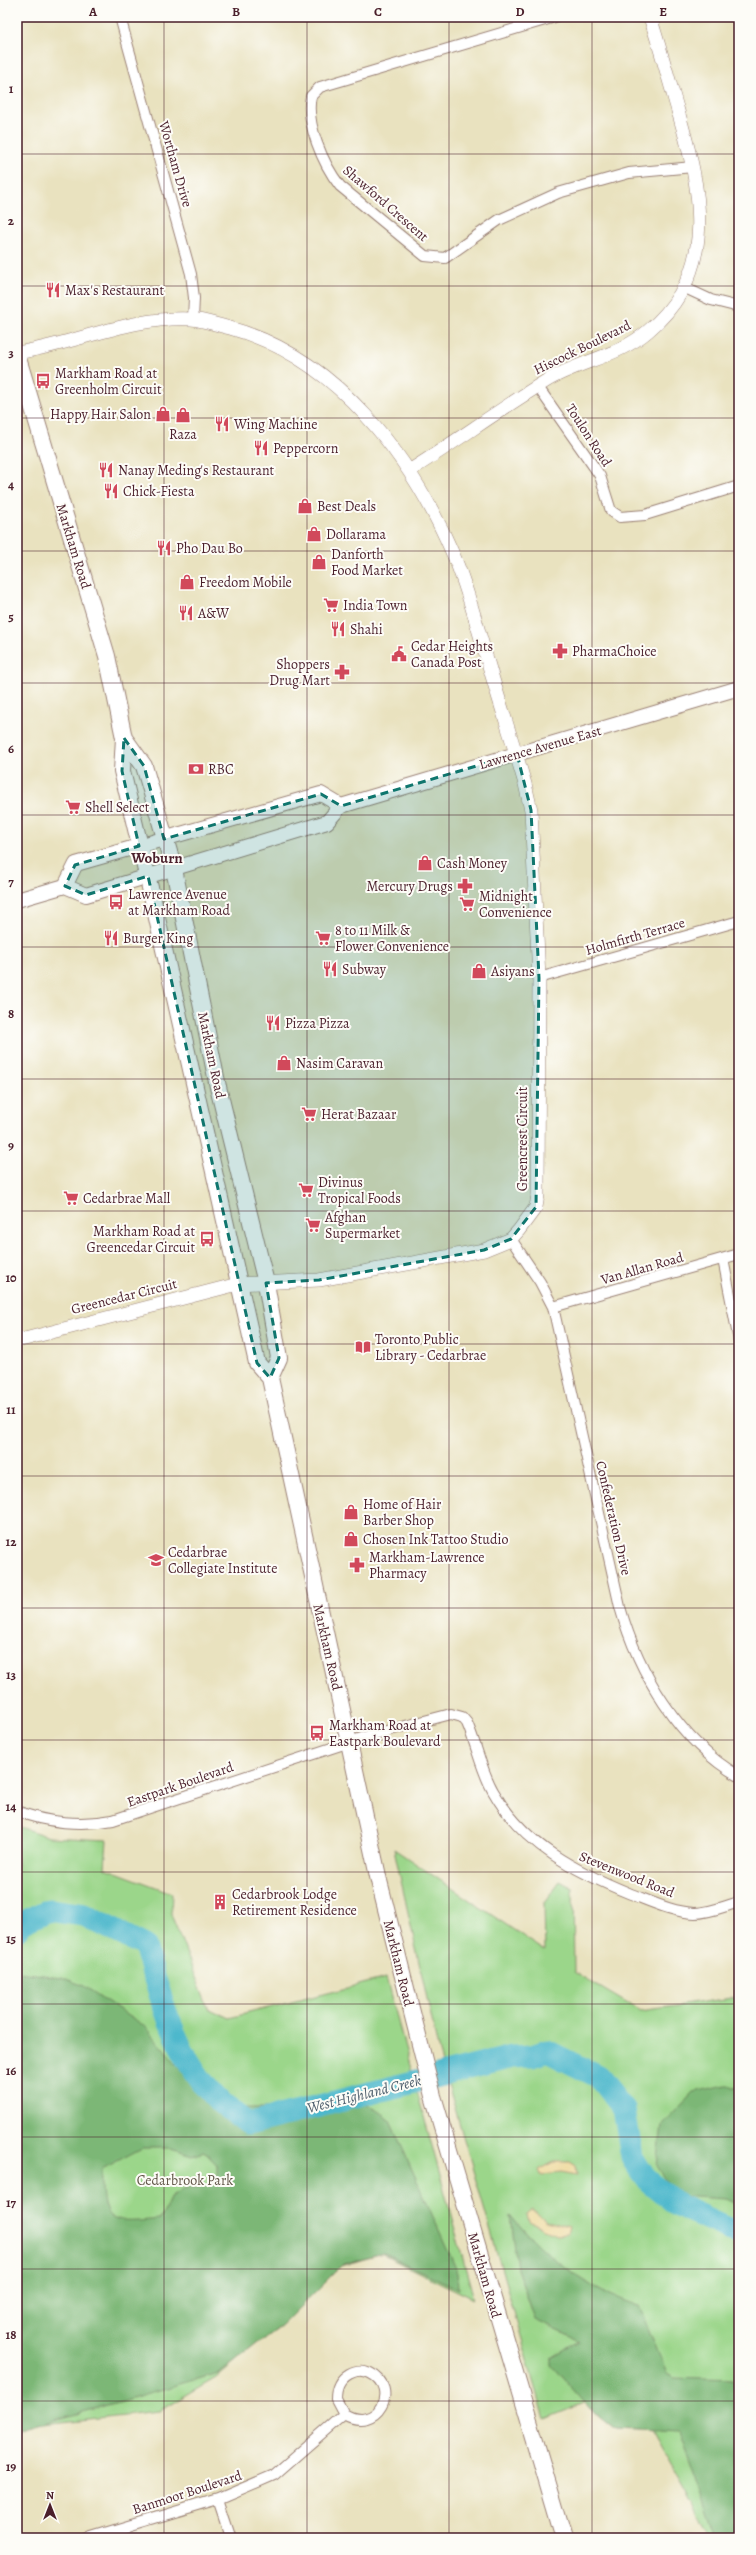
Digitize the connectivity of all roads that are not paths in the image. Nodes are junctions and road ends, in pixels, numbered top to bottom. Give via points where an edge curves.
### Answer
1 (120, 17) edge
2 (555, 17) edge
3 (650, 17) edge
4 (693, 167) junction
5 (683, 287) junction
6 (739, 307) edge
7 (193, 320) junction
8 (17, 354) edge
9 (538, 387) junction
10 (409, 471) junction
11 (739, 486) edge
12 (739, 688) edge
13 (124, 738) junction
14 (517, 754) junction
15 (340, 806) junction
16 (164, 839) junction
17 (140, 846) junction
18 (174, 869) junction
19 (148, 876) junction
20 (65, 886) junction
21 (17, 900) edge
22 (739, 921) edge
23 (539, 978) junction
24 (511, 1239) junction
25 (739, 1254) edge
26 (722, 1259) junction
27 (266, 1283) junction
28 (238, 1284) junction
29 (553, 1307) junction
30 (17, 1341) edge
31 (739, 1341) edge
32 (270, 1378) junction
33 (349, 1743) junction
34 (739, 1776) edge
35 (17, 1811) edge
36 (739, 1902) edge
37 (344, 2414) junction
38 (218, 2499) junction
39 (88, 2538) edge
40 (231, 2538) edge
41 (564, 2538) edge

1 - 7 street, Wortham Drive via 191,274 194,287
2 - 4 street, Shawford Crescent via 320,87 311,96 309,116 331,174 340,186 425,256 445,258 499,220 558,193 629,173
3 - 4 street, Hiscock Boulevard
4 - 5 street, Hiscock Boulevard via 699,194 700,226 694,260
5 - 6 street via 712,300
5 - 9 street, Hiscock Boulevard via 668,310 637,339 608,355 571,368
7 - 8 street, Greencrest Circuit via 158,321 116,327 52,347
7 - 10 street, Greencrest Circuit via 245,332 310,364 346,396 382,435
8 - 13 main road, Markham Road via 107,656
9 - 10 street, Hiscock Boulevard
9 - 11 street, Toulon Road via 600,476 611,511 620,517 645,515
10 - 14 street, Greencrest Circuit via 454,554
12 - 14 main road, Lawrence Avenue East
13 - 16 main road, Markham Road via 144,766
13 - 17 main road, Markham Road via 122,771
14 - 15 main road, Lawrence Avenue East
14 - 23 street, Greencrest Circuit via 531,810
15 - 16 main road via 322,794
15 - 18 main road via 327,822
16 - 17 main road
16 - 18 main road, Markham Road
17 - 19 main road, Markham Road
17 - 20 main road via 75,865
18 - 19 main road
18 - 27 main road, Markham Road via 218,1087
19 - 20 main road via 86,895
19 - 28 main road, Markham Road
20 - 21 main road
22 - 23 street, Holmfirth Terrace
23 - 24 street, Greencrest Circuit via 538,1195 536,1207
24 - 27 street, Greencrest Circuit via 484,1250 443,1258 318,1280
24 - 29 street, Confederation Drive via 540,1282
25 - 26 street, Van Allan Road
26 - 29 street, Van Allan Road
26 - 31 street
27 - 28 street, Greencrest Circuit
27 - 32 main road, Markham Road via 279,1358
28 - 30 street, Greencedar Circuit
28 - 32 main road, Markham Road via 256,1363
29 - 34 street, Confederation Drive via 620,1607 631,1642 657,1691 688,1734
32 - 33 main road, Markham Road
33 - 35 street, Eastpark Boulevard via 113,1820 93,1824 35,1818
33 - 36 street, Stevenwood Road via 451,1714 462,1717 468,1726 485,1776 499,1801 530,1838 569,1866 650,1902 682,1911 706,1911
33 - 41 main road, Markham Road via 379,1881 433,2096
37 - 37 street via 365,2419 378,2412 384,2399 384,2391 376,2376 368,2372 356,2372 339,2383 336,2399
37 - 38 street, Banmoor Boulevard via 274,2475
38 - 39 street, Banmoor Boulevard
38 - 40 street

